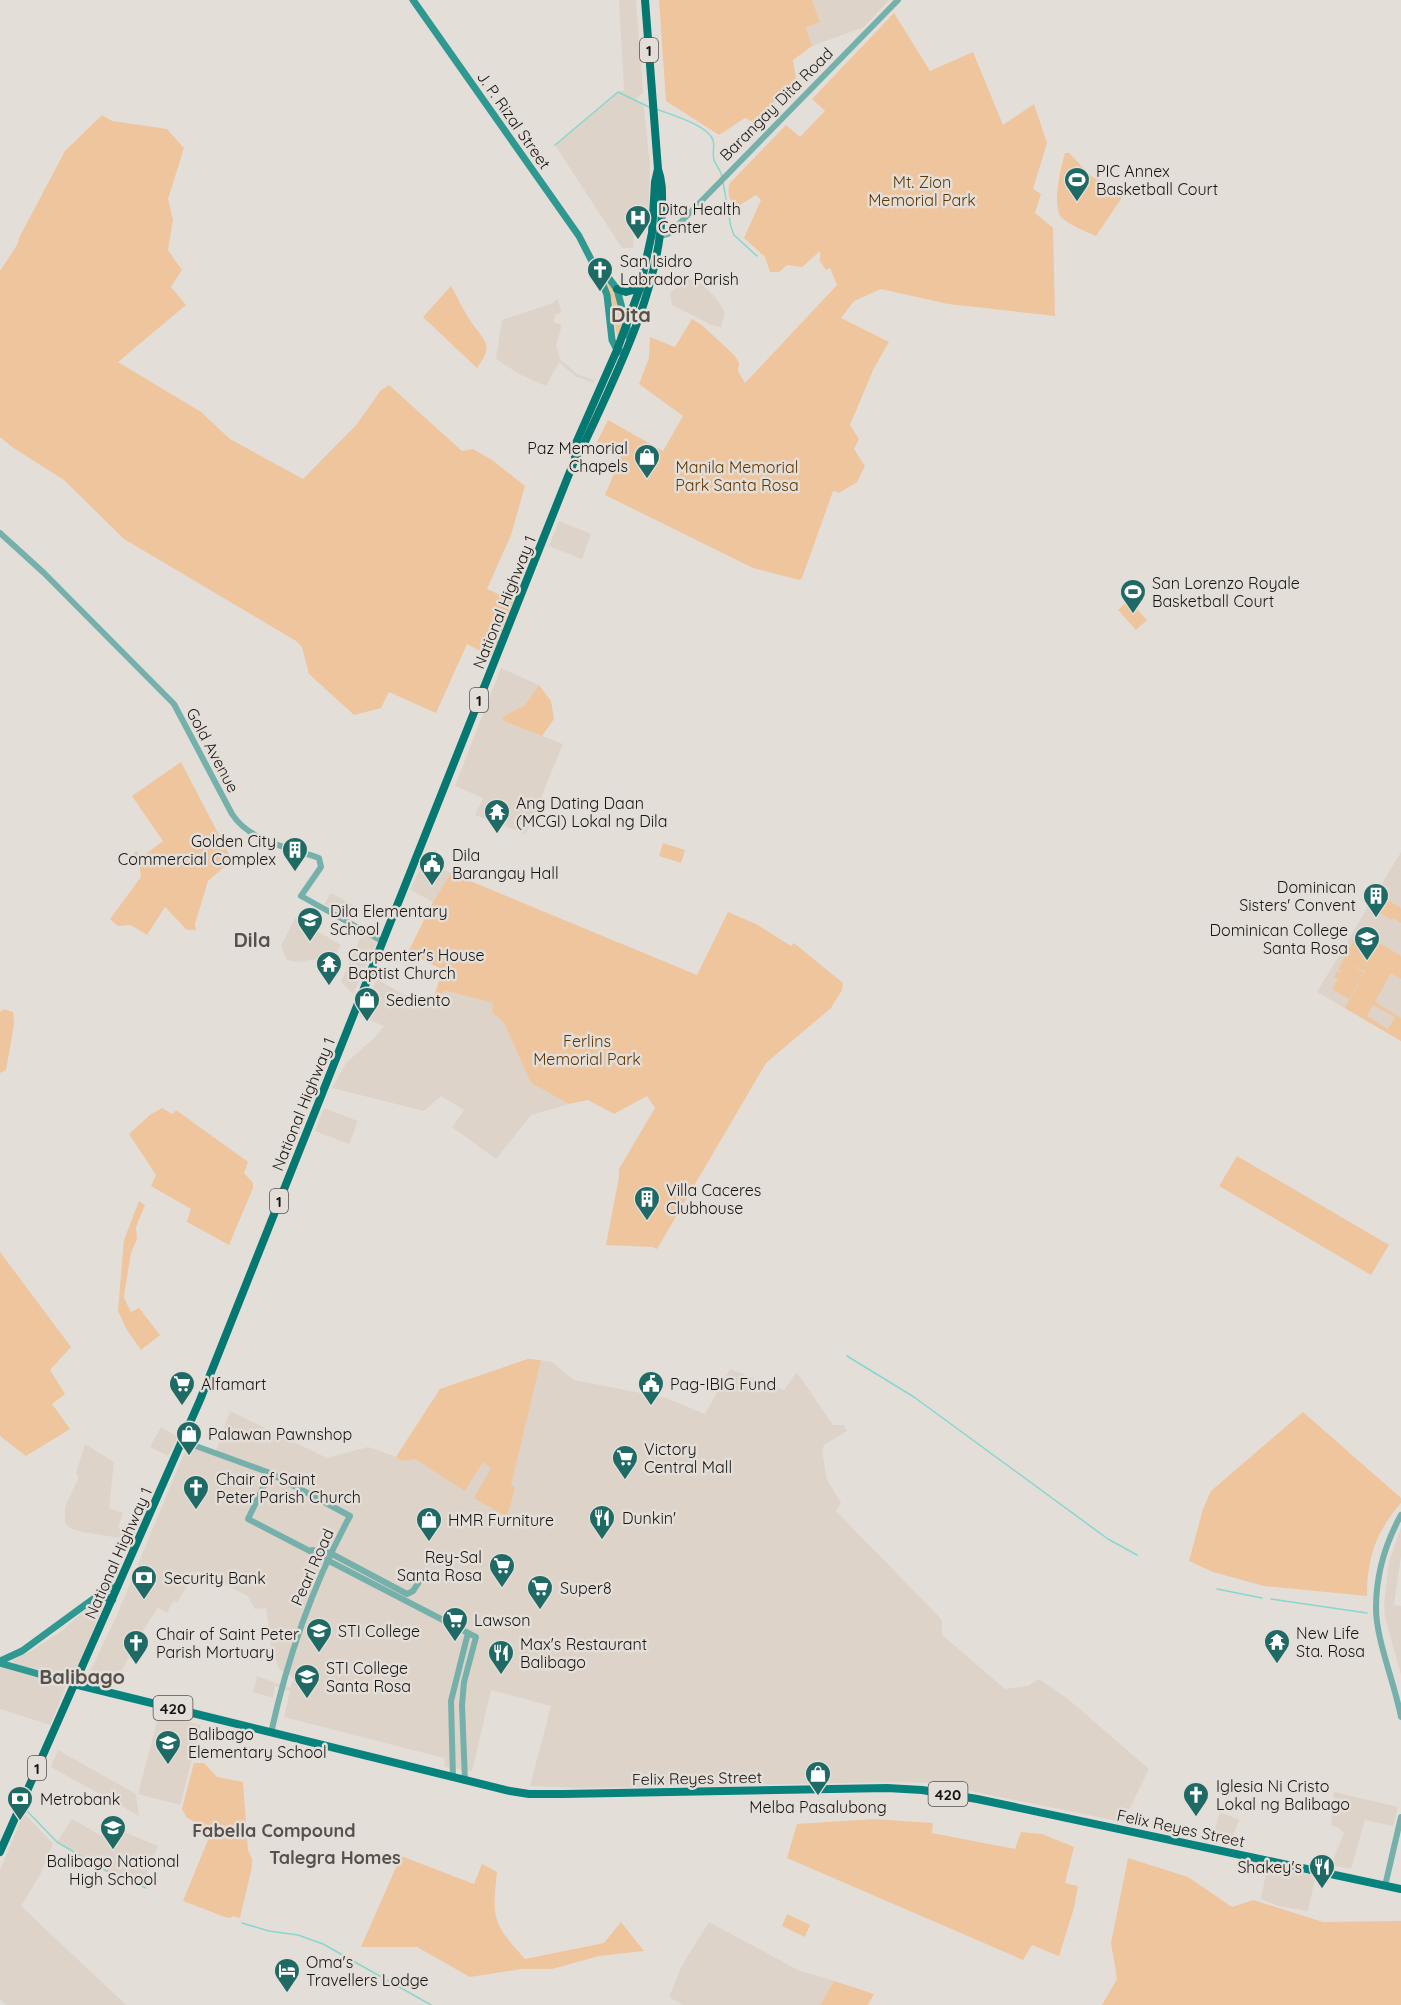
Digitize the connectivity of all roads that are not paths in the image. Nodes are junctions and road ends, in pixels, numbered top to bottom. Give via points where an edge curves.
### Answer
1 (413, 0) edge
2 (645, 0) edge
3 (898, 0) edge
4 (658, 169) junction
5 (662, 217) junction
6 (675, 228) junction
7 (656, 237) junction
8 (591, 257) junction
9 (640, 288) junction
10 (617, 289) junction
11 (627, 325) junction
12 (630, 339) junction
13 (621, 351) junction
14 (0, 533) edge
15 (382, 941) junction
16 (182, 1441) junction
17 (270, 1473) junction
18 (1401, 1515) edge
19 (308, 1550) junction
20 (330, 1553) junction
21 (327, 1561) junction
22 (118, 1586) junction
23 (100, 1594) junction
24 (112, 1600) junction
25 (421, 1609) junction
26 (468, 1633) junction
27 (0, 1662) edge
28 (74, 1684) junction
29 (1401, 1717) edge
30 (271, 1733) junction
31 (453, 1778) junction
32 (465, 1781) junction
33 (1401, 1817) edge
34 (0, 1852) edge
35 (1385, 1886) junction
36 (1401, 1889) edge

1 - 8 main road, J. P. Rizal Street
2 - 4 highway, National Highway 1 / 1
3 - 6 street, Barangay Dita Road
4 - 5 highway, National Highway 1 / 1 via 663,181
4 - 7 highway, National Highway 1 / 1
5 - 6 street via 667,228
5 - 7 highway, National Highway 1 / 1
6 - 7 street, Barangay Dita Road
7 - 9 highway, National Highway 1 / 1
7 - 12 highway, National Highway 1 / 1 via 652,275
8 - 10 main road, J. P. Rizal Street
8 - 13 main road, J. P. Rizal Street via 607,295 612,340
9 - 10 highway via 626,292
9 - 11 highway, National Highway 1 / 1
10 - 11 main road, J. P. Rizal Street
11 - 12 main road, J. P. Rizal Street
11 - 13 highway, National Highway 1 / 1
12 - 13 highway, National Highway 1 / 1
13 - 15 highway, National Highway 1 / 1 via 576,443 575,459
14 - 15 street, Gold Avenue via 174,704 243,829 319,858 321,867 301,896
15 - 16 highway, National Highway 1 / 1
16 - 17 street
16 - 22 highway, National Highway 1 / 1
17 - 19 street via 248,1519
17 - 20 street, Pearl Road via 350,1516
18 - 29 street via 1384,1550 1376,1610
19 - 20 street
19 - 21 street
20 - 21 street, Pearl Road
20 - 25 street via 407,1594 424,1574 414,1600
21 - 25 street
21 - 30 street, Pearl Road via 289,1659
22 - 23 main road
22 - 24 highway, National Highway 1 / 1
23 - 24 highway
23 - 27 main road via 22,1651
24 - 28 highway, National Highway 1 / 1
25 - 26 street
26 - 31 street via 451,1701
26 - 32 street via 476,1637 462,1705
27 - 28 main road, Felix Reyes Street
28 - 30 main road, Felix Reyes Street / 420
28 - 34 highway, National Highway 1 / 1
30 - 31 main road, Felix Reyes Street / 420
31 - 32 main road, Felix Reyes Street / 420
32 - 35 main road, Felix Reyes Street / 420 via 529,1794 922,1790
33 - 35 street
35 - 36 main road, Felix Reyes Street / 420

